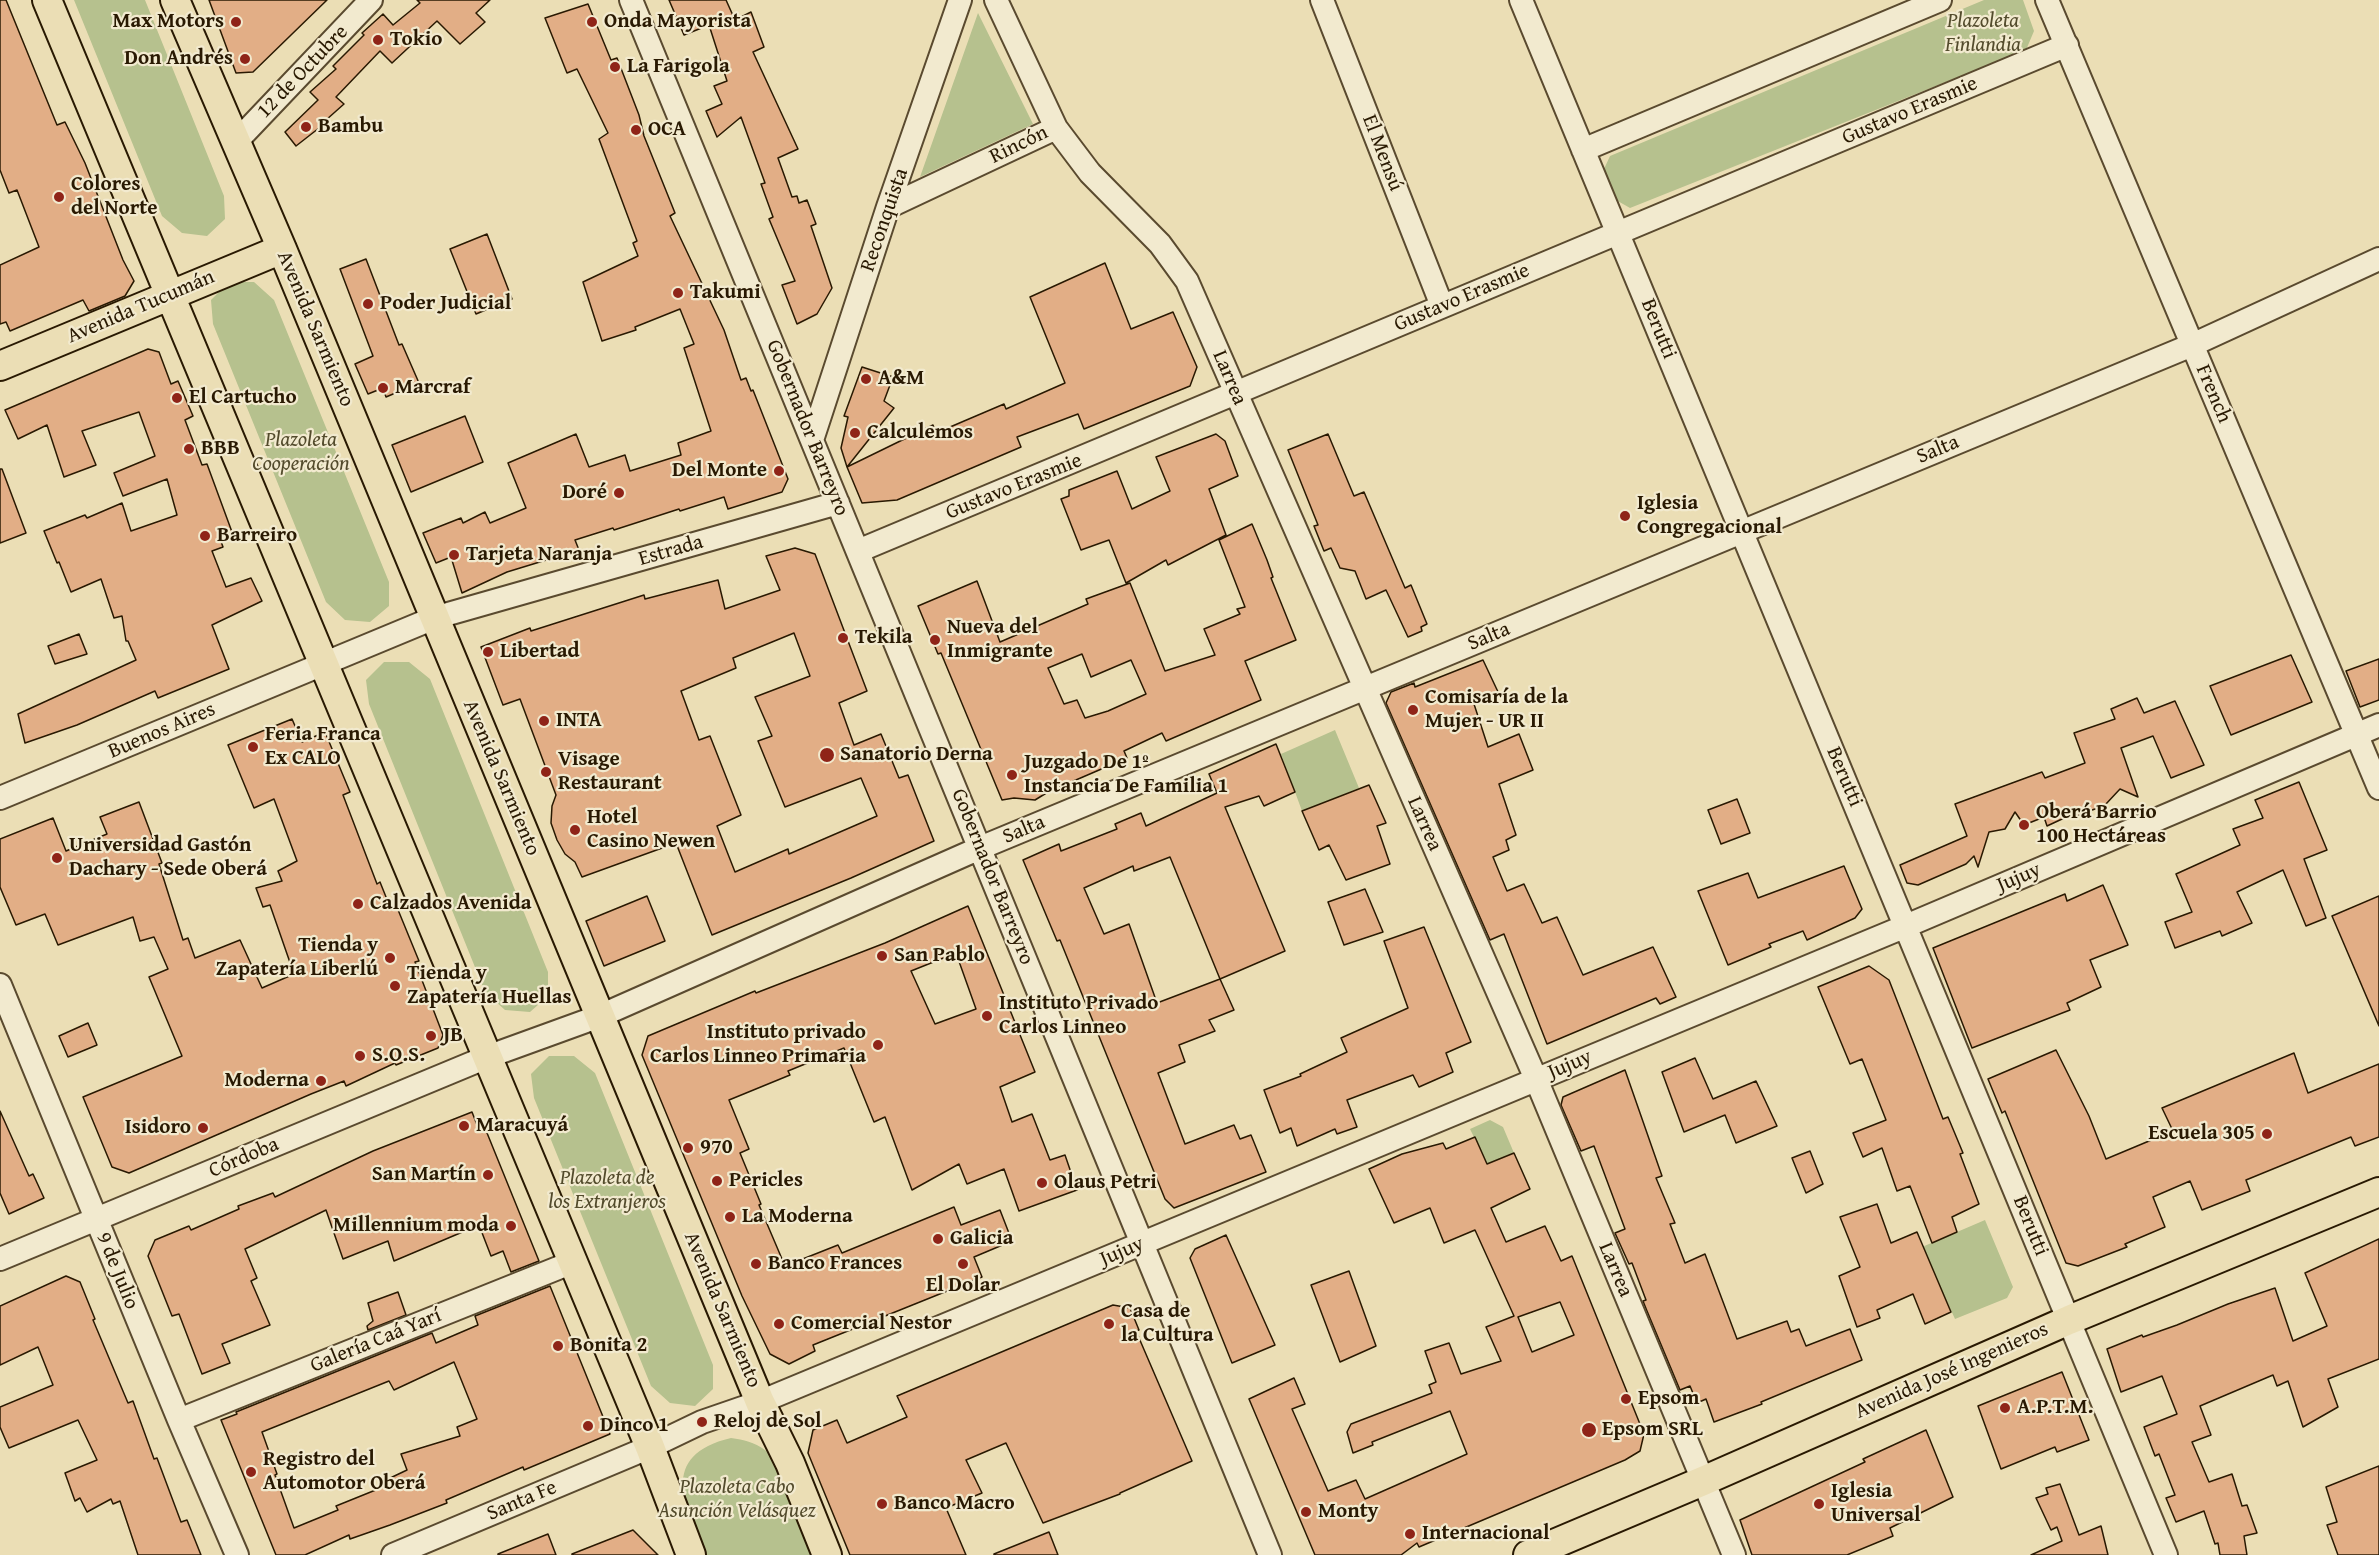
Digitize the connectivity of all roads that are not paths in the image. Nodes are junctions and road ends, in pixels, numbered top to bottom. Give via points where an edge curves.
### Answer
1 (48, 0) edge
2 (175, 0) edge
3 (371, 0) edge
4 (631, 0) edge
5 (960, 0) edge
6 (996, 0) edge
7 (1322, 0) edge
8 (1521, 0) edge
9 (1940, 0) edge
10 (2047, 0) edge
11 (2067, 45) junction
12 (1056, 128) junction
13 (235, 143) junction
14 (1583, 150) junction
15 (888, 207) junction
16 (1618, 232) junction
17 (282, 249) junction
18 (2379, 259) edge
19 (170, 295) junction
20 (1442, 306) junction
21 (2192, 345) junction
22 (0, 366) edge
23 (1236, 395) junction
24 (812, 440) junction
25 (838, 503) junction
26 (1742, 531) junction
27 (858, 551) junction
28 (434, 618) junction
29 (324, 664) junction
30 (1365, 688) junction
31 (2379, 725) edge
32 (2356, 735) junction
33 (2379, 788) edge
34 (0, 798) edge
35 (980, 848) junction
36 (1906, 926) junction
37 (0, 985) edge
38 (600, 1016) junction
39 (487, 1057) junction
40 (1536, 1079) junction
41 (2379, 1192) edge
42 (96, 1219) junction
43 (1142, 1243) junction
44 (0, 1259) edge
45 (573, 1262) junction
46 (2069, 1320) junction
47 (760, 1401) junction
48 (179, 1420) junction
49 (650, 1447) junction
50 (1703, 1481) junction
51 (237, 1555) edge
52 (393, 1555) edge
53 (691, 1555) edge
54 (827, 1555) edge
55 (1270, 1555) edge
56 (1528, 1555) edge
57 (1734, 1555) edge
58 (2166, 1555) edge

1 - 19 main road
2 - 13 main road, Avenida Sarmiento
3 - 13 street, 12 de Octubre
4 - 24 street, Gobernador Barreyro
5 - 15 street, Reconquista
6 - 12 street, Rincón
7 - 20 street, El Mensú
8 - 14 street, Berutti
9 - 14 street
10 - 11 street, French
11 - 16 street, Gustavo Erasmie
11 - 21 street, French
12 - 15 street, Rincón
12 - 23 street, Larrea via 1090,173 1160,244 1187,281
13 - 17 main road, Avenida Sarmiento
14 - 16 street, Berutti
15 - 24 street, Reconquista
16 - 20 street, Gustavo Erasmie
16 - 26 street, Berutti
17 - 19 main road, Avenida Tucumán
17 - 28 main road, Avenida Sarmiento
18 - 21 street, Salta
19 - 22 main road, Avenida Tucumán
19 - 29 main road
20 - 23 street, Gustavo Erasmie
21 - 26 street, Salta
21 - 32 street, French
23 - 27 street, Gustavo Erasmie
23 - 30 street, Larrea
24 - 25 street, Gobernador Barreyro
25 - 27 street, Gobernador Barreyro
25 - 28 street, Estrada
26 - 30 street, Salta
26 - 36 street, Berutti
27 - 35 street, Gobernador Barreyro
28 - 29 street, Estrada
28 - 38 main road, Avenida Sarmiento
29 - 34 street, Buenos Aires
29 - 39 main road
30 - 35 street, Salta
30 - 40 street, Larrea
31 - 32 street, Jujuy
32 - 33 street, French
32 - 36 street, Jujuy
35 - 38 street, Salta
35 - 43 street, Gobernador Barreyro
36 - 40 street, Jujuy
36 - 46 street, Berutti
37 - 42 street, 9 de Julio
38 - 39 street, Salta
38 - 47 main road, Avenida Sarmiento
39 - 42 street, Córdoba
39 - 45 main road
40 - 43 street, Jujuy
40 - 50 street, Larrea
41 - 46 main road, Avenida José Ingenieros
42 - 44 street, Córdoba
42 - 48 street, 9 de Julio
43 - 47 street, Jujuy
43 - 55 street, Gobernador Barreyro
45 - 48 street, Galería Caá Yarí
45 - 49 main road
46 - 50 main road, Avenida José Ingenieros
46 - 58 street, Berutti
47 - 49 street, Jujuy via 702,1422
47 - 54 main road, Avenida Sarmiento
48 - 51 street, 9 de Julio
49 - 52 street, Santa Fe
49 - 53 main road
50 - 56 main road, Avenida José Ingenieros
50 - 57 street, Larrea

